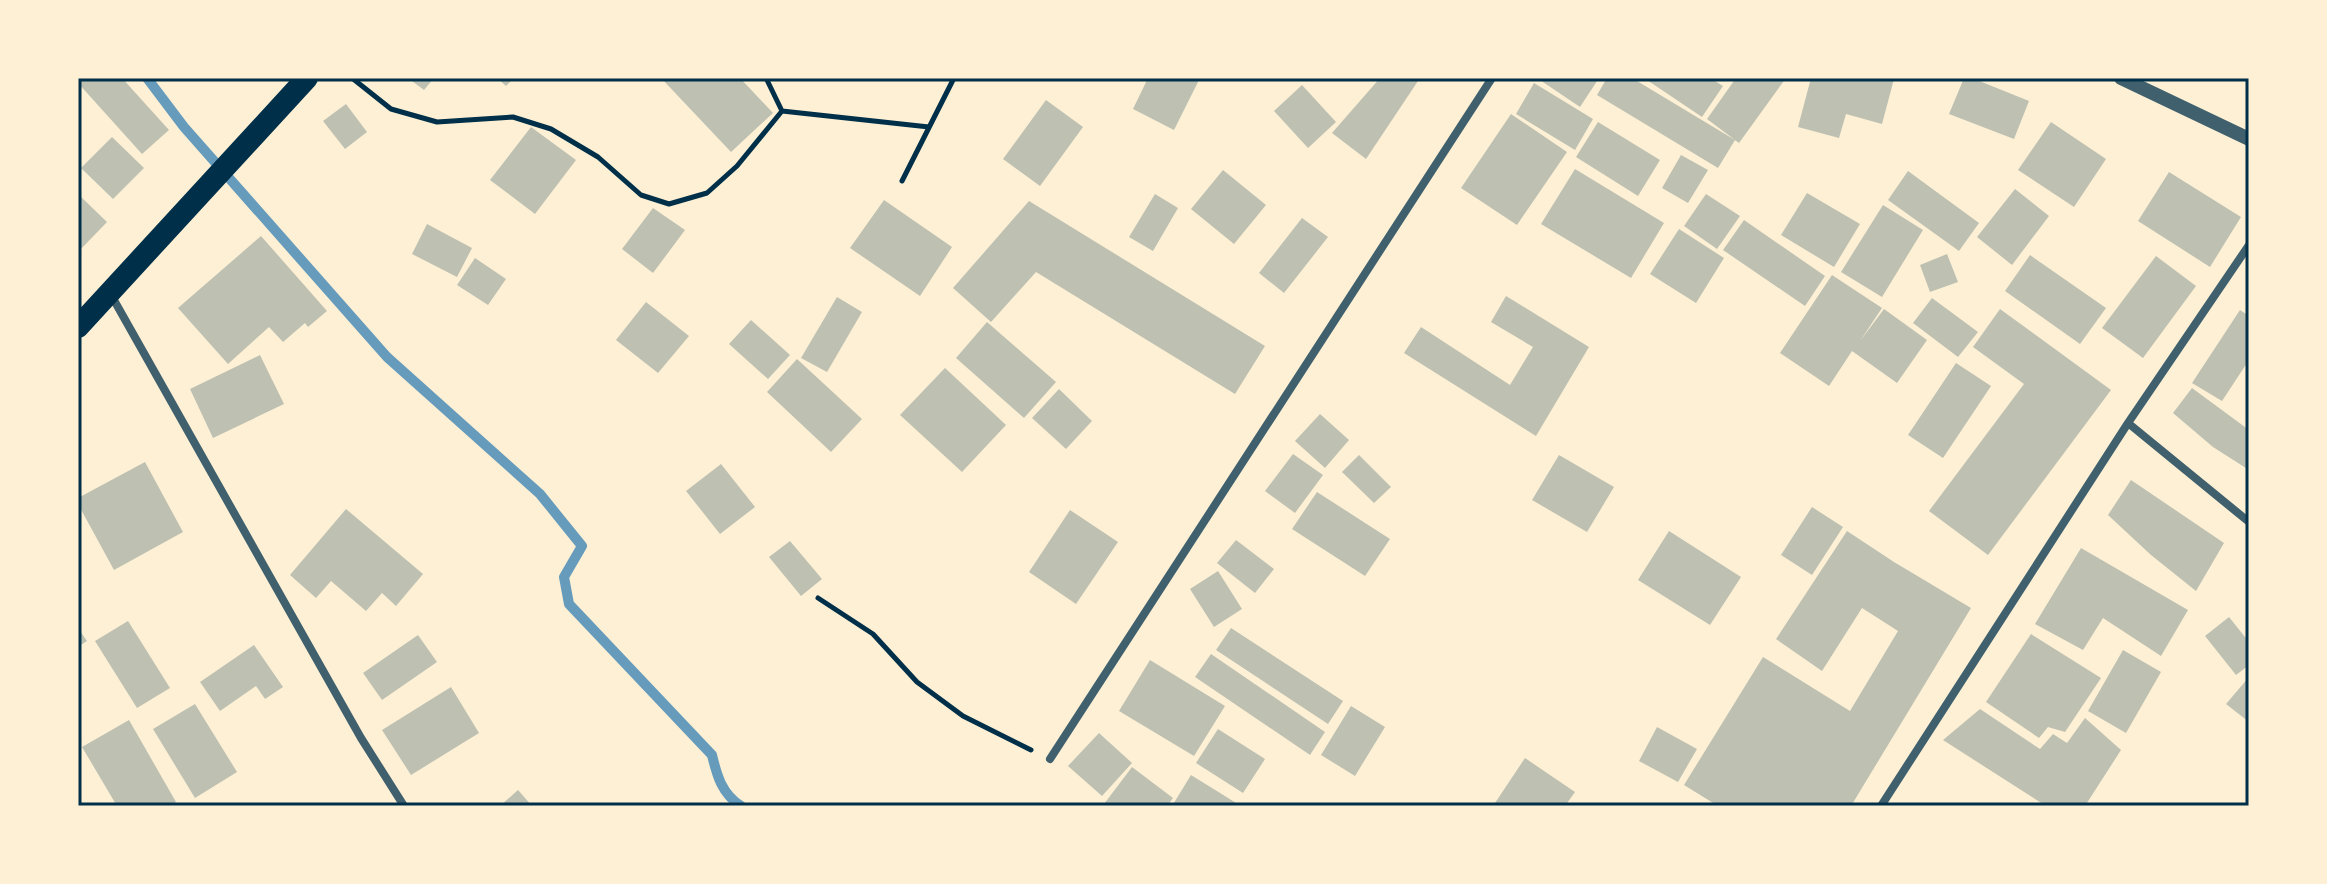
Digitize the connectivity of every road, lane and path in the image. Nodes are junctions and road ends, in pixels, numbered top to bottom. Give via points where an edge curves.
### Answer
1 (307, 78) edge
2 (352, 78) edge
3 (766, 78) edge
4 (954, 78) edge
5 (1492, 78) edge
6 (2121, 78) edge
7 (782, 111) junction
8 (929, 127) junction
9 (2249, 139) edge
10 (902, 181) dead end
11 (2249, 245) edge
12 (109, 292) junction
13 (78, 327) edge
14 (2128, 423) junction
15 (2249, 522) edge
16 (818, 598) dead end
17 (1050, 759) joint
18 (404, 806) edge
19 (1881, 806) edge

1 - 12 highway
2 - 7 path via 391,109 437,122 513,117 551,129 598,157 641,195 669,204 707,193
3 - 7 path
4 - 8 path
5 - 17 street
6 - 9 street
7 - 8 path
8 - 10 path
11 - 14 street
12 - 13 highway
12 - 18 street
14 - 15 street
14 - 19 street
16 - 17 path via 873,634 917,682 963,716

